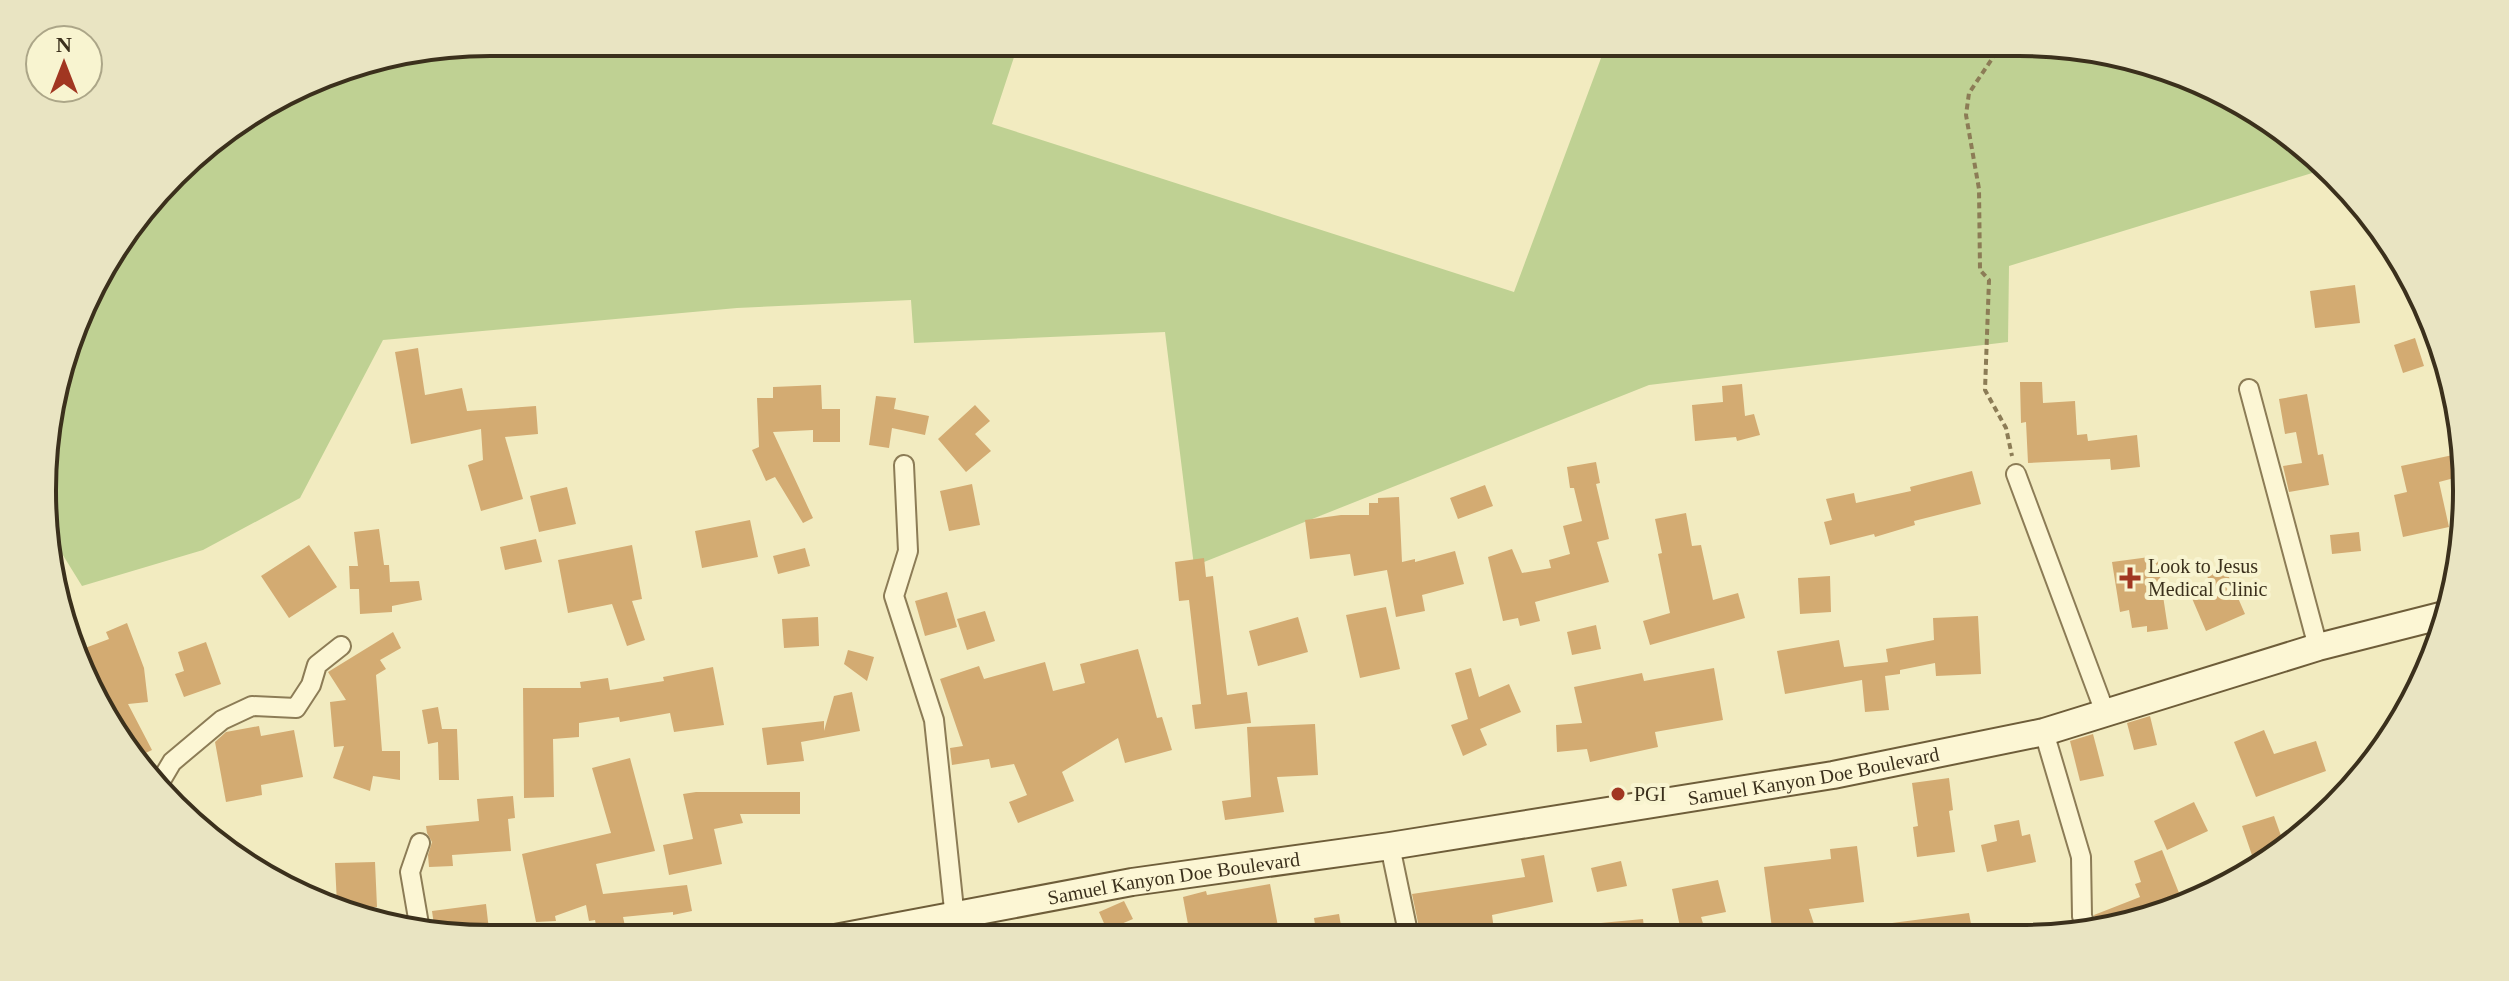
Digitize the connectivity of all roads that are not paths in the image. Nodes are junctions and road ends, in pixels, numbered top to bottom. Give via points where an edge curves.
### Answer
1 (2249, 389) dead end
2 (904, 465) dead end
3 (2016, 474) road end
4 (2434, 618) edge
5 (341, 646) dead end
6 (2318, 647) junction
7 (2106, 715) junction
8 (2044, 732) junction
9 (163, 776) edge
10 (420, 843) dead end
11 (1390, 846) junction
12 (418, 919) edge
13 (2083, 920) edge
14 (955, 925) edge
15 (959, 925) edge
16 (1406, 925) edge

1 - 6 street
2 - 14 street via 908,551 894,596 934,720
3 - 7 street
4 - 6 street, Samuel Kanyon Doe Boulevard
5 - 9 street via 317,665 296,708 252,706 222,720 172,762
6 - 7 street, Samuel Kanyon Doe Boulevard
7 - 8 street, Samuel Kanyon Doe Boulevard
8 - 11 street, Samuel Kanyon Doe Boulevard via 1833,775
8 - 13 street via 2081,857
10 - 12 street via 410,872
11 - 15 street, Samuel Kanyon Doe Boulevard via 1132,882
11 - 16 street

